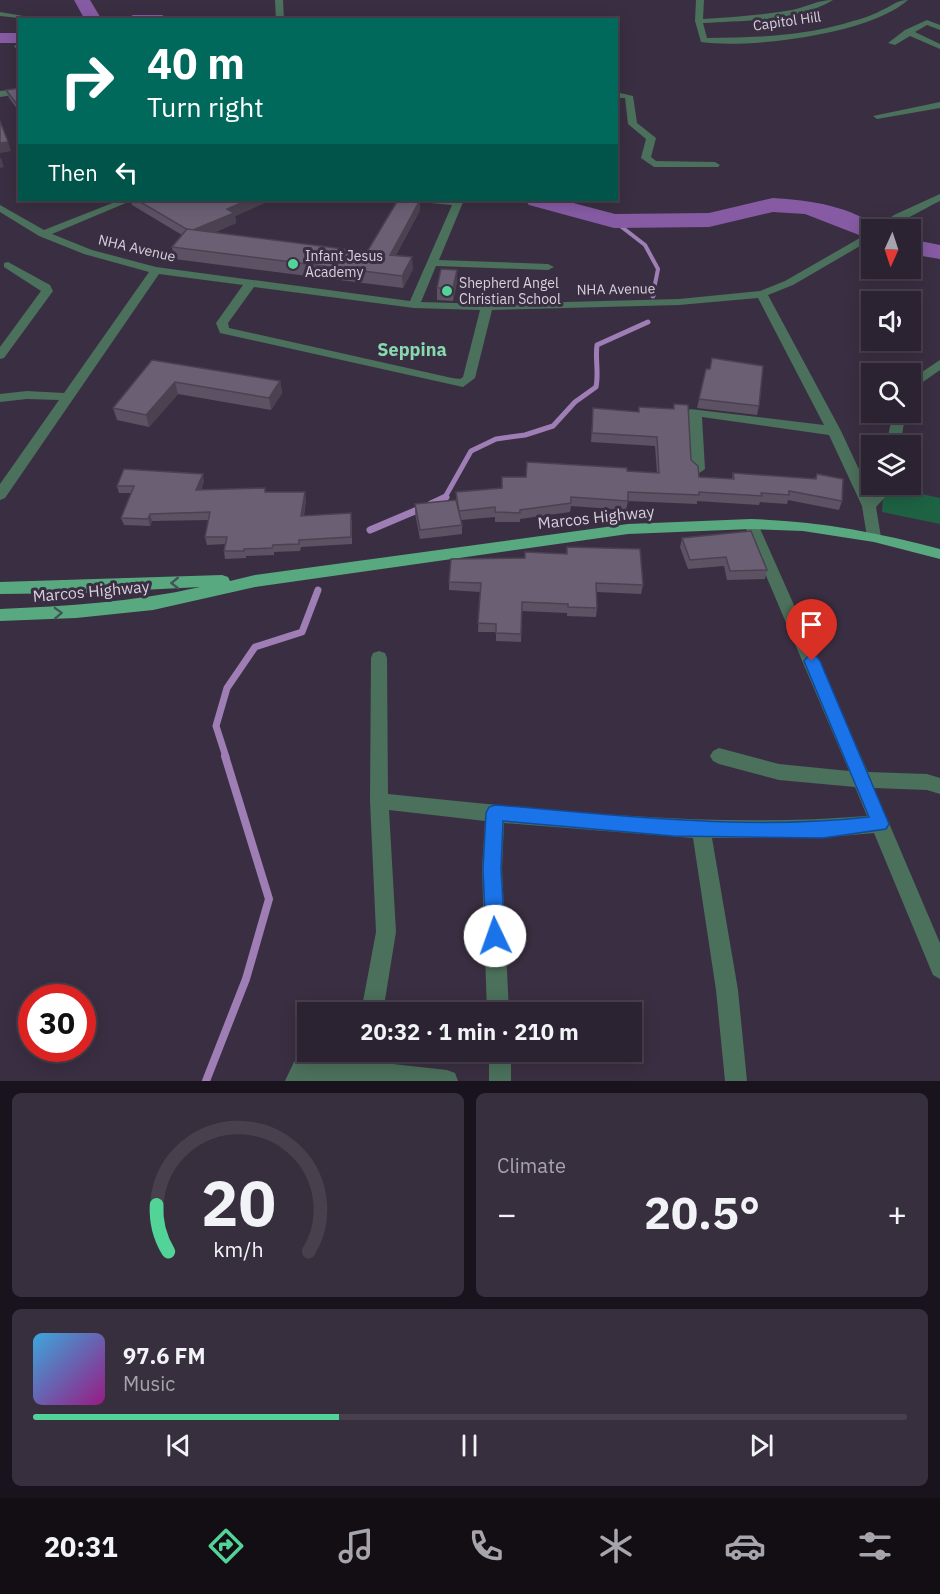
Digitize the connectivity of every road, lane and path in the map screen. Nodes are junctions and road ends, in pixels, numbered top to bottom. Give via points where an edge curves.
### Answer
1 (279, 0) edge
2 (700, 0) edge
3 (829, 0) edge
4 (904, 0) edge
5 (0, 14) edge
6 (23, 18) edge
7 (280, 18) edge
8 (699, 21) junction
9 (940, 28) edge
10 (908, 32) junction
11 (892, 43) dead end
12 (940, 47) edge
13 (18, 91) edge
14 (0, 94) edge
15 (618, 95) edge
16 (940, 105) edge
17 (877, 116) dead end
18 (715, 165) dead end
19 (940, 197) edge
20 (126, 201) edge
21 (458, 201) edge
22 (0, 208) edge
23 (895, 219) edge
24 (43, 234) junction
25 (861, 241) edge
26 (431, 263) junction
27 (8, 265) dead end
28 (548, 267) dead end
29 (156, 270) junction
30 (250, 284) junction
31 (762, 294) junction
32 (414, 305) junction
33 (487, 307) junction
34 (0, 355) edge
35 (940, 364) edge
36 (921, 379) edge
37 (0, 398) edge
38 (68, 398) junction
39 (834, 430) junction
40 (698, 469) edge
41 (0, 495) edge
42 (879, 495) edge
43 (869, 506) junction
44 (751, 524) junction
45 (874, 537) junction
46 (940, 554) edge
47 (255, 581) junction
48 (0, 588) edge
49 (0, 615) edge
50 (379, 658) dead end
51 (719, 756) dead end
52 (862, 780) junction
53 (940, 786) edge
54 (379, 801) junction
55 (495, 813) junction
56 (880, 824) junction
57 (701, 828) junction
58 (938, 959) edge
59 (374, 1002) edge
60 (498, 1002) edge
61 (364, 1062) edge
62 (500, 1062) edge
63 (296, 1081) edge
64 (447, 1081) edge
65 (500, 1081) edge
66 (736, 1081) edge

1 - 7 street
2 - 8 street
3 - 8 street via 786,13
4 - 8 street, Capitol Hill via 894,8 826,30 744,41 704,40
5 - 6 street
9 - 10 street via 927,22
10 - 11 street
10 - 12 street
13 - 14 street
15 - 18 street via 629,96 633,124 651,138 646,158 654,164
16 - 17 street
19 - 23 street
20 - 24 street
21 - 26 street
22 - 24 street, NHA Avenue
24 - 29 street, NHA Avenue via 88,252
25 - 31 street, NHA Avenue
26 - 28 street
26 - 32 street
27 - 34 street via 47,291
29 - 30 street, NHA Avenue
29 - 38 street
30 - 32 street, NHA Avenue
30 - 33 street via 222,323 224,330 452,382 469,378
31 - 33 street, NHA Avenue via 679,302
31 - 39 street
32 - 33 street, NHA Avenue
35 - 36 street
37 - 38 street
38 - 41 street
39 - 40 street via 695,412
39 - 43 street
42 - 43 street
43 - 45 street
44 - 45 main road, Marcos Highway via 803,526
44 - 47 main road, Marcos Highway via 628,529
44 - 52 street
45 - 46 main road, Marcos Highway
47 -> 48 main road, Marcos Highway via 80,589
49 -> 47 main road, Marcos Highway via 122,609
50 - 54 street
51 - 52 street via 779,772
52 - 53 street
52 - 56 street
54 - 55 street
54 - 59 street via 386,932
55 - 57 street
55 - 60 street via 492,869
56 - 57 street via 823,830
56 - 58 street
57 - 66 street via 727,990
61 - 63 street via 302,1070
61 - 64 street
62 - 65 street

